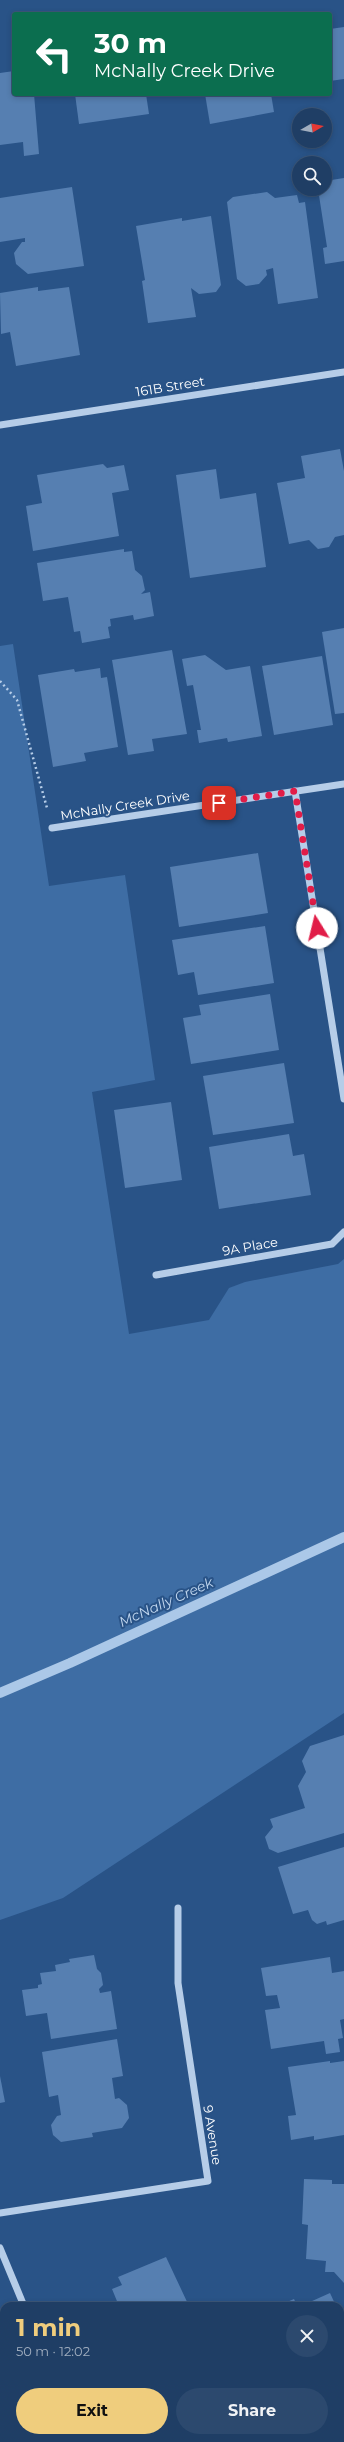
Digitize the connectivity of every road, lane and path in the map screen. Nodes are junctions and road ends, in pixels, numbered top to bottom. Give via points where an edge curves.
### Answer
1 (344, 372) edge
2 (0, 425) edge
3 (0, 681) edge
4 (344, 784) edge
5 (295, 791) junction
6 (52, 828) joint
7 (344, 1099) edge
8 (344, 1232) edge
9 (156, 1275) dead end
10 (178, 1908) dead end
11 (0, 2213) edge
12 (0, 2248) edge
13 (22, 2302) edge

1 - 2 street, 161B Street
3 - 6 path via 18,700
4 - 5 street, McNally Creek Drive
5 - 6 street, McNally Creek Drive
5 - 7 street
8 - 9 street, 9A Place via 332,1244
10 - 11 street, 9 Avenue via 178,1983 208,2181
12 - 13 street

